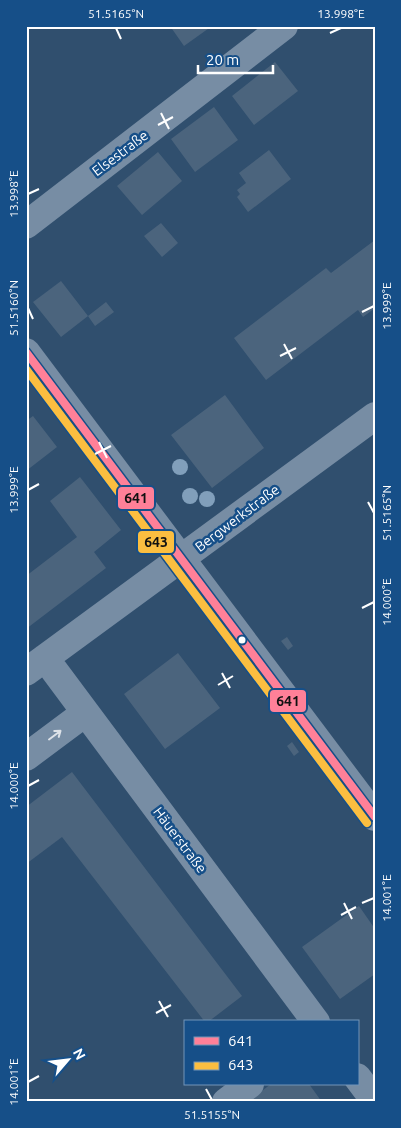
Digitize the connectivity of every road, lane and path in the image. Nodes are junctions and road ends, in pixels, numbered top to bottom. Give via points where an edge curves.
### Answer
1 (285, 27) edge
2 (26, 225) edge
3 (26, 352) edge
4 (375, 416) edge
5 (182, 559) junction
6 (36, 665) edge
7 (85, 713) junction
8 (26, 757) edge
9 (375, 817) edge
10 (315, 1020) edge
11 (358, 1078) edge
12 (247, 1086) edge
13 (375, 1101) edge
14 (226, 1102) edge

1 - 2 street, Elsestraße
3 - 5 street
4 - 5 street, Bergwerkstraße
5 - 6 street, Bergwerkstraße
5 - 9 street
6 - 7 street, Häuerstraße
8 -> 7 street
7 - 10 street, Häuerstraße
11 - 13 street
12 - 14 street

